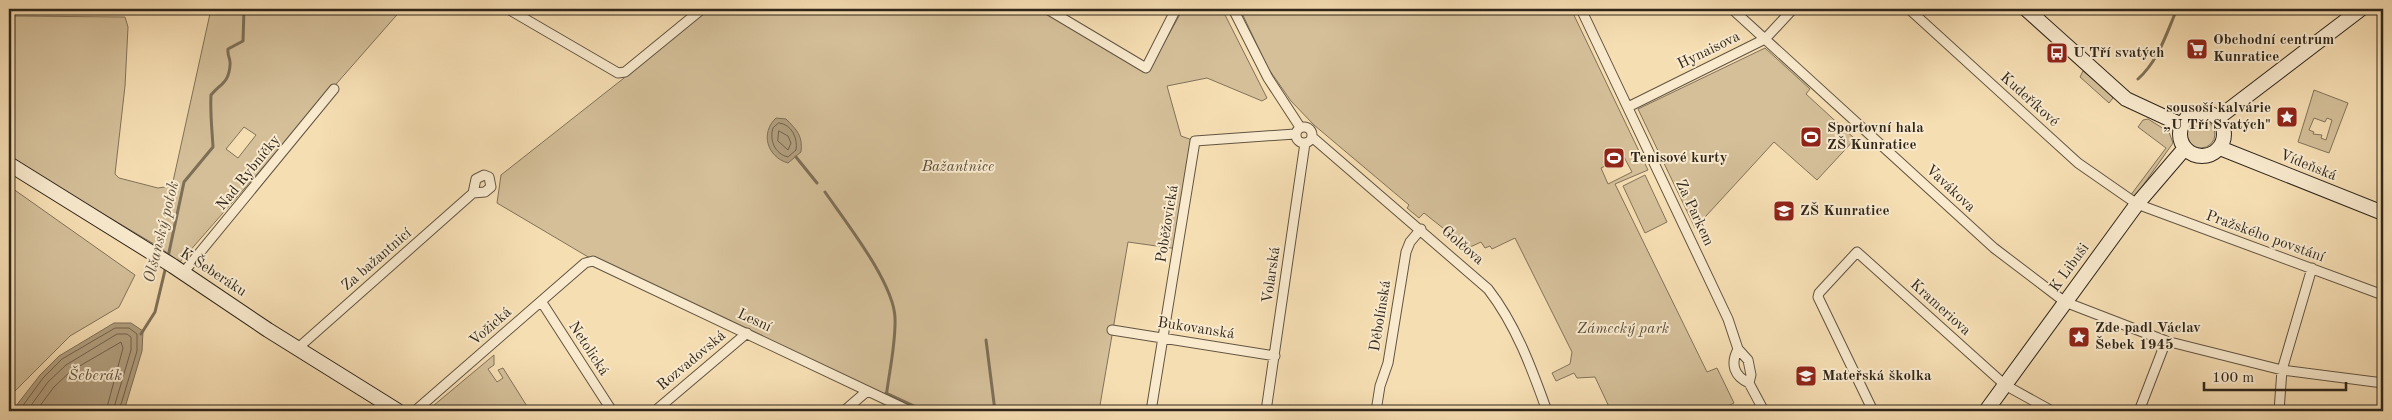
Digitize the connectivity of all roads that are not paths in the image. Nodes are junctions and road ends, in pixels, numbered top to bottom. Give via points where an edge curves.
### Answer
1 (508, 9) edge
2 (702, 9) edge
3 (1048, 9) edge
4 (1176, 9) edge
5 (1233, 9) edge
6 (1581, 9) edge
7 (1732, 9) edge
8 (1793, 9) edge
9 (1909, 9) edge
10 (2026, 9) edge
11 (2361, 9) edge
12 (1765, 39) junction
13 (334, 89) dead end
14 (1628, 106) junction
15 (2218, 118) junction
16 (2182, 125) junction
17 (1298, 131) junction
18 (1308, 140) junction
19 (2185, 148) junction
20 (2220, 148) junction
21 (9, 164) edge
22 (473, 193) dead end
23 (2137, 204) junction
24 (2383, 213) edge
25 (1421, 229) junction
26 (585, 263) joint
27 (174, 267) junction
28 (2312, 268) junction
29 (2383, 295) edge
30 (541, 301) junction
31 (2065, 302) junction
32 (1112, 330) dead end
33 (748, 333) junction
34 (1162, 337) junction
35 (2166, 341) junction
36 (298, 348) junction
37 (1738, 349) junction
38 (1275, 356) junction
39 (2282, 370) junction
40 (1749, 383) junction
41 (2383, 383) edge
42 (2005, 385) junction
43 (866, 392) junction
44 (398, 411) edge
45 (415, 411) edge
46 (612, 411) edge
47 (654, 411) edge
48 (844, 411) edge
49 (910, 411) edge
50 (1151, 411) edge
51 (1266, 411) edge
52 (1376, 411) edge
53 (1547, 411) edge
54 (1764, 411) edge
55 (1873, 411) edge
56 (1986, 411) edge
57 (2052, 411) edge
58 (2139, 411) edge
59 (2279, 411) edge

1 - 2 street via 618,73 625,72
3 - 4 street via 1146,68
5 - 17 street
6 - 14 street, Za Parkem
7 - 12 street, Vavákova
8 - 12 street, Hynaisova
9 - 23 street, Kudeříkové via 2078,163
10 - 16 street via 2126,99
11 - 15 street
12 - 14 street, Hynaisova
12 - 31 street, Vavákova via 1994,248
13 - 27 street, Nad Rybníčky
14 - 37 street, Za Parkem via 1728,318
15 - 16 street via 2207,112 2194,113
15 - 20 street via 2225,132
16 - 19 street via 2181,141
17 - 18 street via 1298,140
17 - 18 street via 1309,128
17 - 34 street, Poběžovická via 1195,141
18 - 25 street, Golčova
18 - 38 street, Volarská
19 - 20 street via 2191,154 2201,156 2213,154
19 - 23 street, K Libuši
20 - 24 street, Vídeňská
21 - 27 street, K Šeberáku
22 - 36 street, Za bažantnicí
23 - 28 street, Pražského povstání
23 - 31 street, K Libuši
25 - 52 street, Děbolínská via 1406,252 1388,363
25 - 53 street, Golčova via 1476,276 1503,308
26 - 30 street, Vožická
26 - 33 street, Lesní via 593,261
27 - 36 street, K Šeberáku
28 - 29 street, Pražského povstání
28 - 39 street
30 - 45 street, Vožická
30 - 46 street, Netolická
31 - 35 street, Vavákova
31 - 42 street, K Libuši
32 - 34 street, Bukovanská
33 - 43 street, Lesní
33 - 47 street, Rozvadovská
34 - 38 street, Bukovanská
34 - 50 street, Poběžovická
35 - 39 street, Vavákova
35 - 58 street
36 - 44 street, K Šeberáku
37 - 40 street, Za Parkem via 1748,360
37 - 40 street, Za Parkem via 1733,357 1733,366 1737,375
38 - 51 street, Volarská
39 - 41 street, Vavákova
39 - 59 street
40 - 54 street, Za Parkem
42 - 55 street, Krameriova via 1857,252 1819,293 1819,301
42 - 56 street, K Libuši
42 - 57 street, Krameriova
43 - 48 street
43 - 49 street, Lesní

